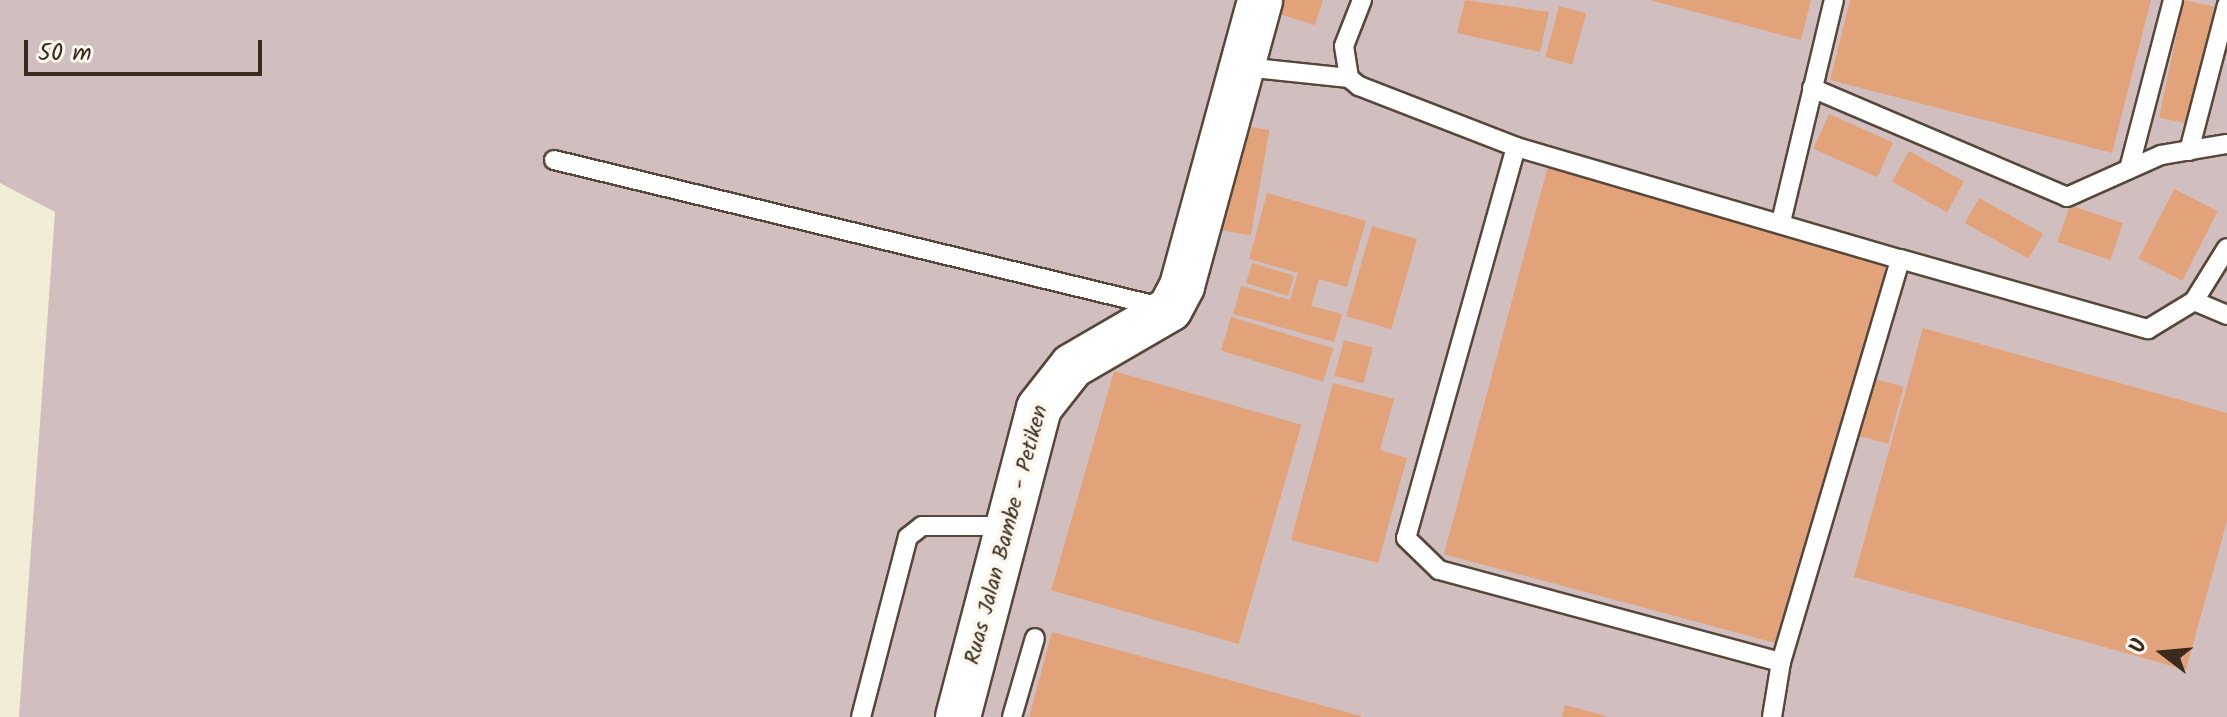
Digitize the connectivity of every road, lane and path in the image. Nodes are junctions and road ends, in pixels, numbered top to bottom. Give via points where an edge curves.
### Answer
1 (1260, 0) edge
2 (1362, 0) edge
3 (1834, 0) edge
4 (2173, 0) edge
5 (2227, 5) edge
6 (1244, 67) junction
7 (1349, 78) junction
8 (1812, 88) junction
9 (2227, 144) edge
10 (1516, 147) junction
11 (2189, 151) junction
12 (554, 160) dead end
13 (2129, 169) junction
14 (1781, 222) junction
15 (2227, 248) edge
16 (1900, 259) junction
17 (2194, 301) junction
18 (1170, 309) junction
19 (2227, 315) edge
20 (1007, 526) junction
21 (1035, 638) dead end
22 (1781, 662) junction
23 (861, 717) edge
24 (958, 717) edge
25 (1012, 717) edge
26 (1772, 717) edge

1 - 6 main road
2 - 7 lane via 1344,46
3 - 8 lane
4 - 13 lane
5 - 11 lane
6 - 7 lane
6 - 18 main road
7 - 10 lane
8 - 13 lane via 2067,197
8 - 14 lane
9 - 11 lane
10 - 14 lane
10 - 22 lane via 1406,538 1439,570
11 - 13 lane
12 - 18 lane
14 - 16 lane
15 - 17 lane
16 - 17 lane via 2148,329
16 - 22 lane
17 - 19 lane
18 - 20 main road, Ruas Jalan Bambe - Petiken via 1072,366 1047,394
20 - 23 lane via 922,526 908,537
20 - 24 main road, Ruas Jalan Bambe - Petiken
21 - 25 lane
22 - 26 lane

